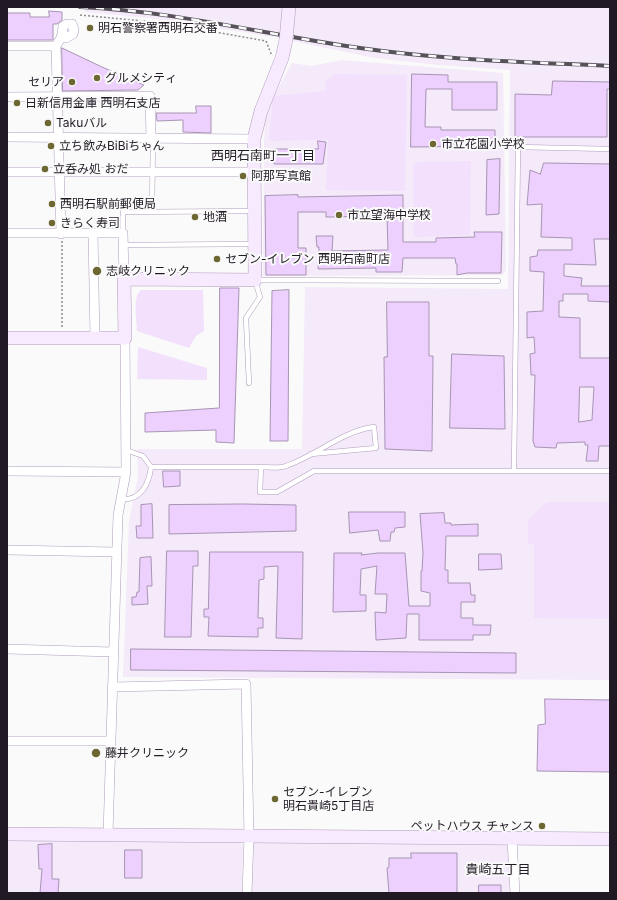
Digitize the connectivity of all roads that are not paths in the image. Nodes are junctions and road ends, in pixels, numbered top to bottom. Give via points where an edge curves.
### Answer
1 (289, 7) edge
2 (61, 37) dead end
3 (7, 46) edge
4 (56, 46) junction
5 (57, 96) junction
6 (7, 97) edge
7 (7, 137) edge
8 (59, 137) junction
9 (152, 138) junction
10 (254, 139) junction
11 (610, 149) edge
12 (7, 172) edge
13 (60, 172) junction
14 (152, 172) junction
15 (255, 172) junction
16 (61, 204) junction
17 (255, 211) junction
18 (122, 212) junction
19 (152, 212) junction
20 (7, 233) edge
21 (123, 233) junction
22 (62, 234) junction
23 (93, 234) junction
24 (255, 244) junction
25 (123, 245) junction
26 (124, 279) junction
27 (255, 280) junction
28 (498, 281) dead end
29 (7, 338) edge
30 (125, 338) junction
31 (95, 339) junction
32 (249, 384) dead end
33 (126, 450) junction
34 (311, 454) junction
35 (151, 467) junction
36 (261, 468) junction
37 (514, 470) junction
38 (7, 471) edge
39 (610, 471) edge
40 (126, 472) junction
41 (121, 499) junction
42 (7, 550) edge
43 (116, 552) junction
44 (7, 649) edge
45 (113, 652) junction
46 (112, 687) junction
47 (7, 741) edge
48 (111, 741) junction
49 (7, 834) edge
50 (108, 834) junction
51 (249, 837) junction
52 (512, 839) junction
53 (610, 839) edge
54 (247, 893) edge
55 (515, 893) edge

1 - 10 street, bridge via 286,40
2 - 4 street
3 - 4 street
4 - 5 street
5 - 6 street
5 - 8 street
5 - 9 street via 150,96
7 - 8 street
8 - 9 street
8 - 13 street
9 - 10 street
9 - 14 lane
10 - 15 street
11 - 37 lane via 518,147
12 - 13 street
13 - 14 street
13 - 16 street
14 - 15 street
14 - 19 lane
15 - 17 street
16 - 18 lane via 122,206
16 - 22 street
17 - 19 lane
17 - 24 street
18 - 19 lane
18 - 21 lane
20 - 22 street
21 - 23 street
21 - 25 street
22 - 23 street
23 - 31 street
24 - 25 lane
24 - 27 street
25 - 26 street
26 - 27 street
26 - 30 street
27 - 28 lane
27 - 32 lane via 260,297 246,318
29 - 31 street
30 - 31 street
30 - 33 street
33 - 35 lane via 143,456
33 - 40 street
34 - 34 lane via 363,428 374,427 376,448
34 - 36 lane via 285,467
35 - 36 lane
35 - 41 lane via 144,492 128,500
36 - 37 lane via 260,492 277,492 314,470
37 - 39 lane
38 - 40 street
40 - 41 street
41 - 43 street
42 - 43 street
43 - 45 street
44 - 45 street
45 - 46 street
46 - 48 street
46 - 51 street via 246,684
47 - 48 street
48 - 50 street
49 - 50 street
50 - 51 street
51 - 52 street
51 - 54 street
52 - 53 street
52 - 55 street

